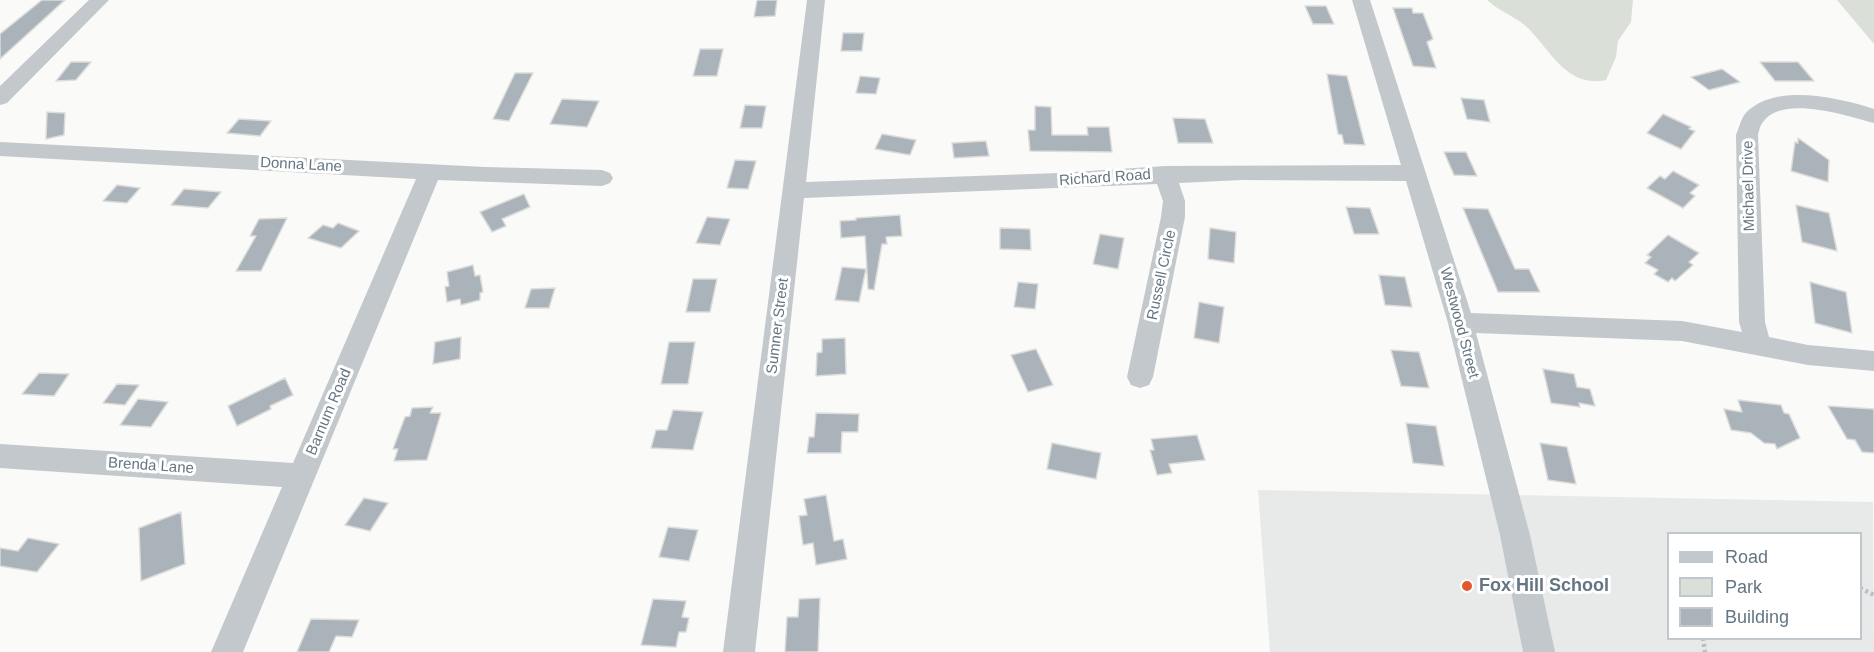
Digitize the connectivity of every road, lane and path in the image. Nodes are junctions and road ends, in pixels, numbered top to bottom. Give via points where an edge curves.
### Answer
1 (100, 0) edge
2 (816, 0) edge
3 (1361, 0) edge
4 (0, 98) edge
5 (1874, 116) edge
6 (0, 149) edge
7 (430, 172) junction
8 (1416, 173) junction
9 (1165, 174) junction
10 (602, 178) dead end
11 (794, 189) junction
12 (1461, 323) junction
13 (1758, 344) junction
14 (1874, 361) edge
15 (1140, 377) dead end
16 (0, 456) edge
17 (302, 476) junction
18 (227, 652) edge
19 (739, 652) edge
20 (1539, 652) edge

1 - 4 street
2 - 11 street, Sumner Street
3 - 8 street, Westwood Street
5 - 13 street, Michael Drive via 1829,104 1796,102 1770,107 1757,114 1750,124 1752,322
6 - 7 street, Donna Lane
7 - 10 street, Donna Lane
7 - 17 street, Barnum Road
8 - 9 street, Richard Road
8 - 12 street, Westwood Street
9 - 11 street, Richard Road via 1070,181
9 - 15 street, Russell Circle via 1174,201 1173,217
11 - 19 street, Sumner Street
12 - 13 street via 1672,330
12 - 20 street, Westwood Street via 1517,545
13 - 14 street via 1808,355
16 - 17 street, Brenda Lane
17 - 18 street, Barnum Road

